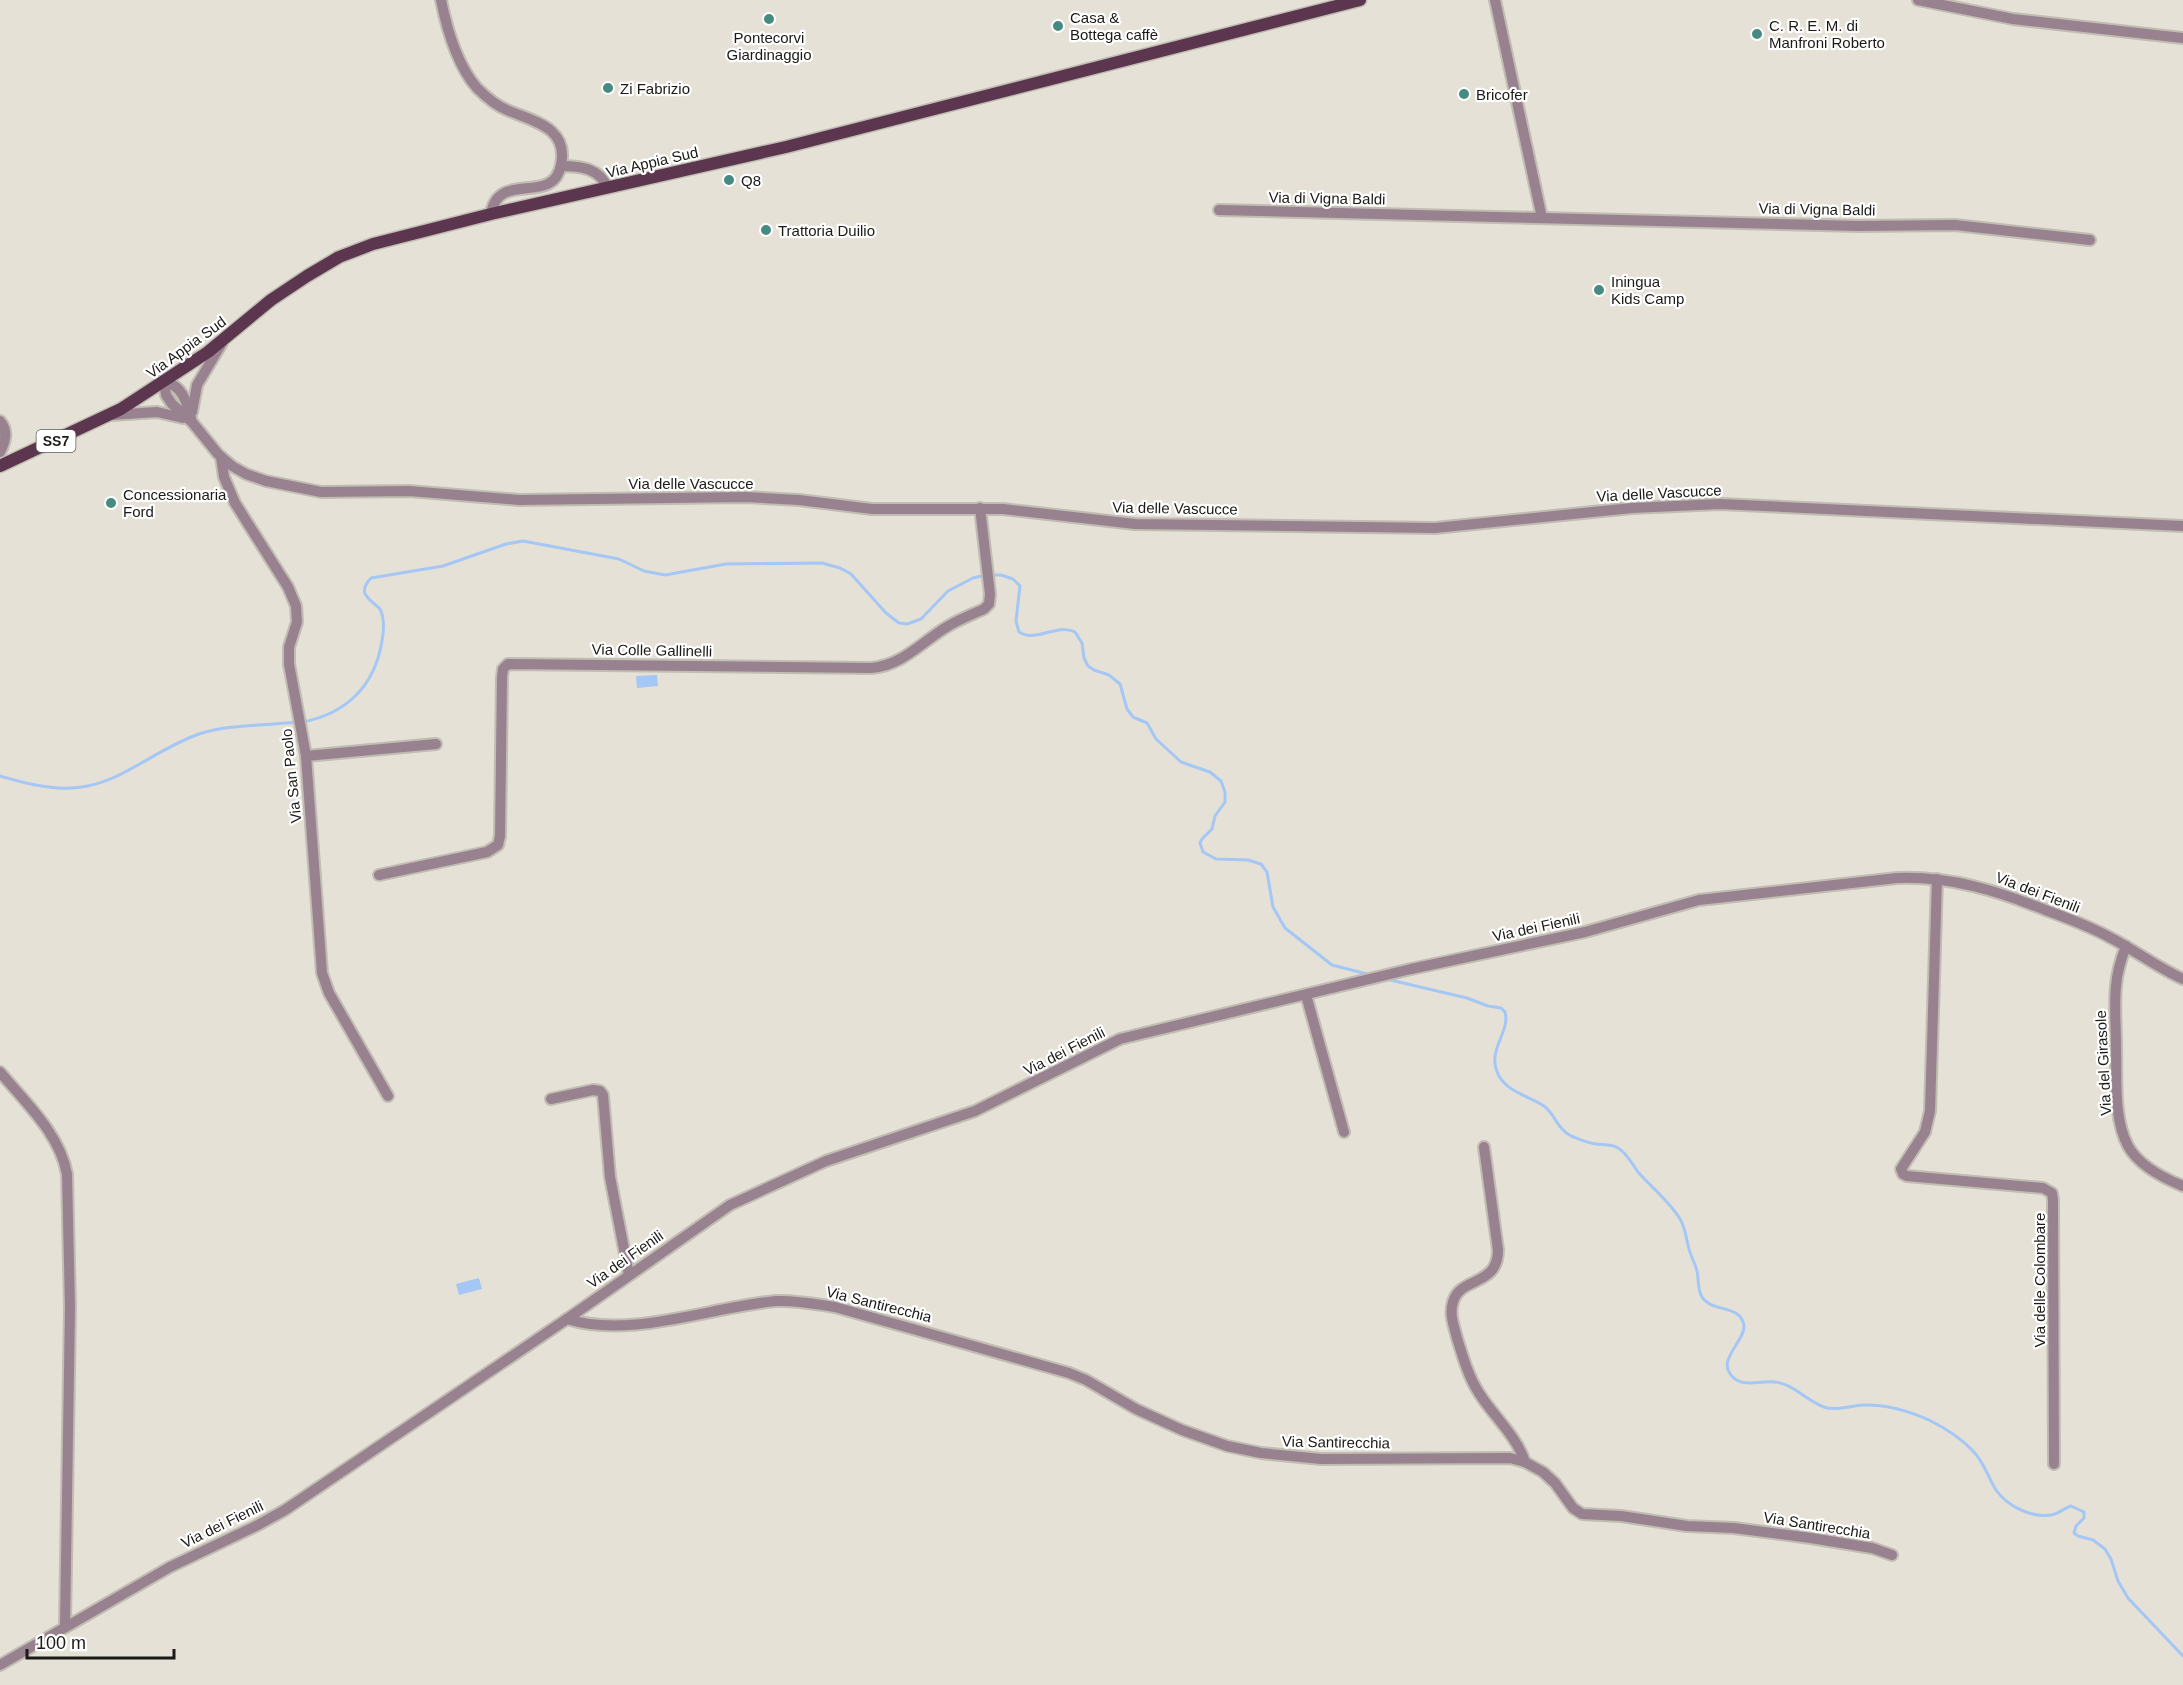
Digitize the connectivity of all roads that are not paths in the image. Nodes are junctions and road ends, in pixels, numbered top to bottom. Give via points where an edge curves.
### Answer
1 (441, 0) edge
2 (1360, 0) edge
3 (1495, 0) edge
4 (1918, 0) edge
5 (1333, 3) edge
6 (2183, 38) edge
7 (561, 166) junction
8 (608, 188) junction
9 (1219, 210) dead end
10 (491, 214) junction
11 (1542, 218) junction
12 (2090, 240) dead end
13 (224, 340) junction
14 (164, 382) junction
15 (111, 415) junction
16 (0, 421) edge
17 (192, 422) junction
18 (0, 452) edge
19 (221, 457) junction
20 (0, 466) edge
21 (980, 508) junction
22 (2183, 526) edge
23 (436, 744) dead end
24 (306, 756) junction
25 (379, 875) dead end
26 (1937, 879) junction
27 (2126, 946) junction
28 (2183, 979) edge
29 (1306, 995) junction
30 (0, 1072) edge
31 (388, 1096) dead end
32 (551, 1099) dead end
33 (1344, 1131) dead end
34 (1484, 1147) dead end
35 (2183, 1186) edge
36 (629, 1275) junction
37 (567, 1319) junction
38 (1525, 1462) junction
39 (2054, 1464) dead end
40 (1892, 1555) dead end
41 (65, 1626) junction
42 (0, 1665) edge

1 - 7 street via 453,43 470,78 494,102 549,128 560,146
2 - 5 main road, Via Appia Sud / SS7
3 - 11 street
4 - 6 street via 2020,20
5 - 8 main road, Via Appia Sud / SS7 via 786,147
7 - 8 street via 591,170 601,176
7 - 10 street via 548,184 500,195
8 - 10 main road, Via Appia Sud / SS7
9 - 11 street, Via di Vigna Baldi
10 - 13 main road, Via Appia Sud / SS7 via 391,238 339,257 280,294
11 - 12 street, Via di Vigna Baldi via 1955,225
13 - 14 main road, Via Appia Sud / SS7
13 - 17 street via 197,385
14 - 15 main road, Via Appia Sud / SS7
14 - 17 street, Via delle Vascucce via 169,401
15 - 17 street via 163,413
15 - 20 main road, Via Appia Sud / SS7
16 - 18 street via 6,434
17 - 19 street, Via delle Vascucce
19 - 21 street, Via delle Vascucce via 258,478 325,492 409,491 512,500 746,497 872,508
19 - 24 street, Via San Paolo via 235,503 296,606 297,622 288,655
21 - 22 street, Via delle Vascucce via 1135,524 1415,528 1632,507 1720,504
21 - 25 street, Via Colle Gallinelli via 990,602 896,662 879,667 508,664 502,677 498,845 487,852
23 - 24 street
24 - 31 street, Via San Paolo via 322,973 327,990
26 - 27 street, Via dei Fienili via 2010,896
26 - 29 street, Via dei Fienili via 1871,880 1708,898 1585,932
26 - 39 street, Via delle Colombare via 1930,1111 1925,1132 1901,1169 1907,1176 2038,1187 2052,1193
27 - 28 street, Via dei Fienili
27 - 35 street, Via del Girasole via 2115,993 2122,1129 2139,1160
29 - 33 street
29 - 36 street, Via dei Fienili via 1115,1041 969,1114 826,1161 748,1196
30 - 41 street via 53,1138 67,1173 70,1307
32 - 36 street via 593,1090 603,1095 611,1186
34 - 38 street via 1498,1260 1489,1274 1456,1293 1452,1318 1472,1381 1516,1442
36 - 37 street, Via dei Fienili
37 - 38 street, Via Santirecchia via 605,1325 673,1319 776,1301 835,1306 1075,1375 1175,1427 1245,1450 1306,1458 1499,1457
37 - 41 street, Via dei Fienili via 277,1515 178,1562
38 - 40 street, Via Santirecchia via 1547,1475 1573,1509 1582,1514 1812,1538
41 - 42 street, Via dei Fienili

